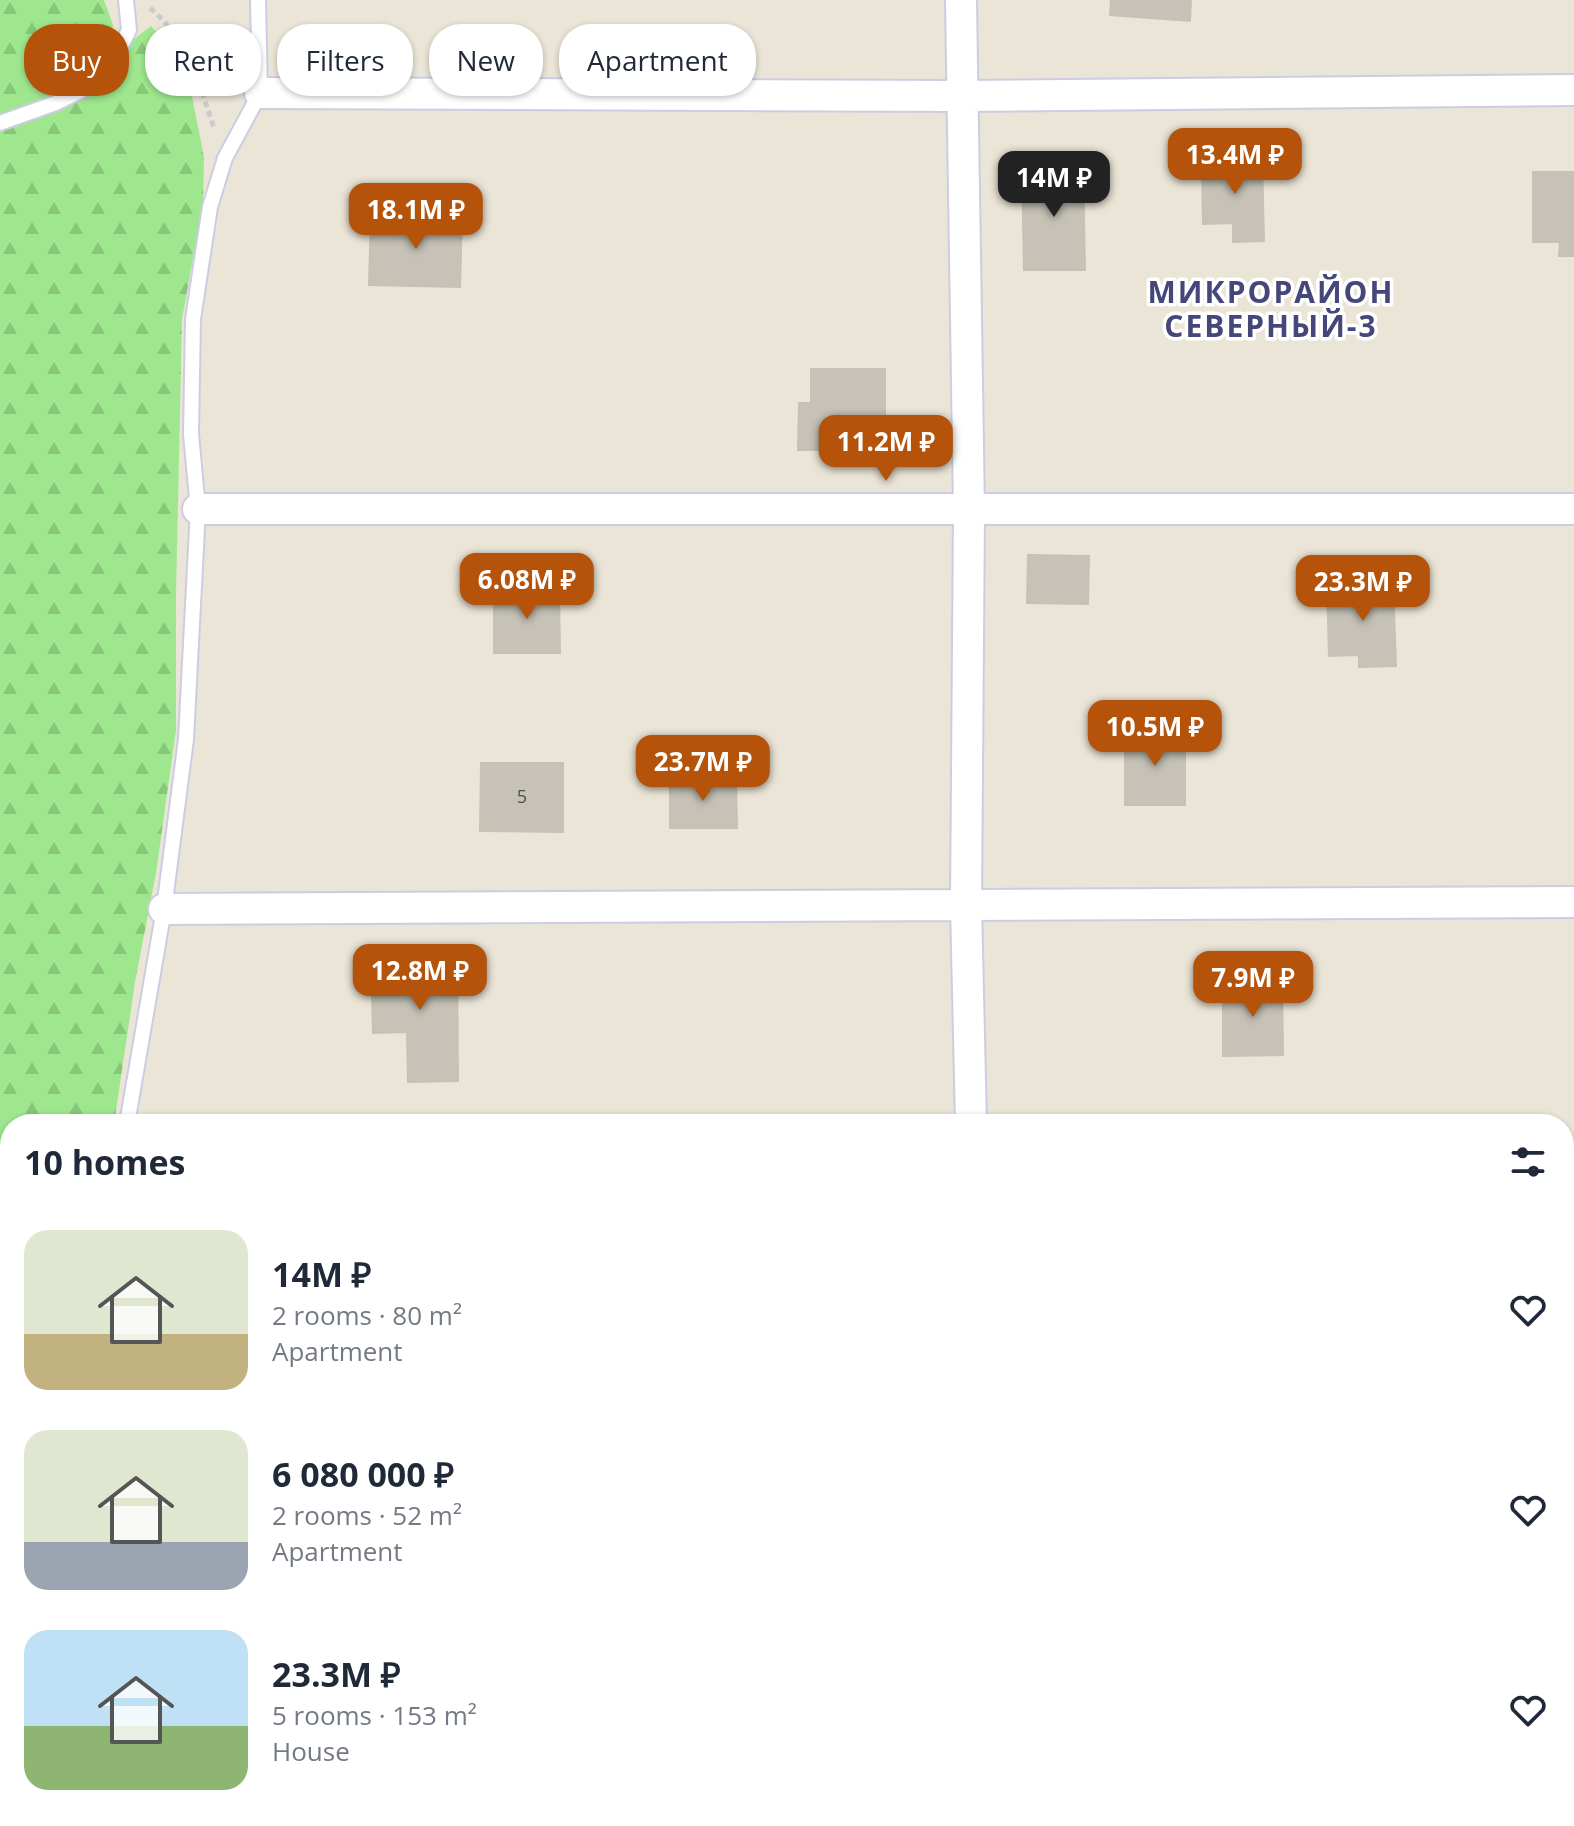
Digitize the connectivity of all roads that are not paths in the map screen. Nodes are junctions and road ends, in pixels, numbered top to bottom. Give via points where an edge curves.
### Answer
1 (126, 0) edge
2 (258, 0) edge
3 (961, 0) edge
4 (259, 24) edge
5 (1574, 90) edge
6 (261, 93) edge
7 (258, 96) edge
8 (961, 96) junction
9 (0, 123) edge
10 (198, 509) junction
11 (1574, 509) edge
12 (969, 510) junction
13 (1574, 902) edge
14 (966, 905) junction
15 (164, 909) junction
16 (129, 1114) edge
17 (971, 1114) edge

1 - 9 lane via 129,30 111,65 86,88
2 - 4 lane
3 - 8 street
5 - 8 street
6 - 8 street
7 - 10 lane via 225,158 210,207 193,319 191,434
8 - 12 street
10 - 12 street
10 - 15 lane via 186,739
11 - 12 street
12 - 14 street
13 - 14 street
14 - 15 street
14 - 17 street
15 - 16 lane

